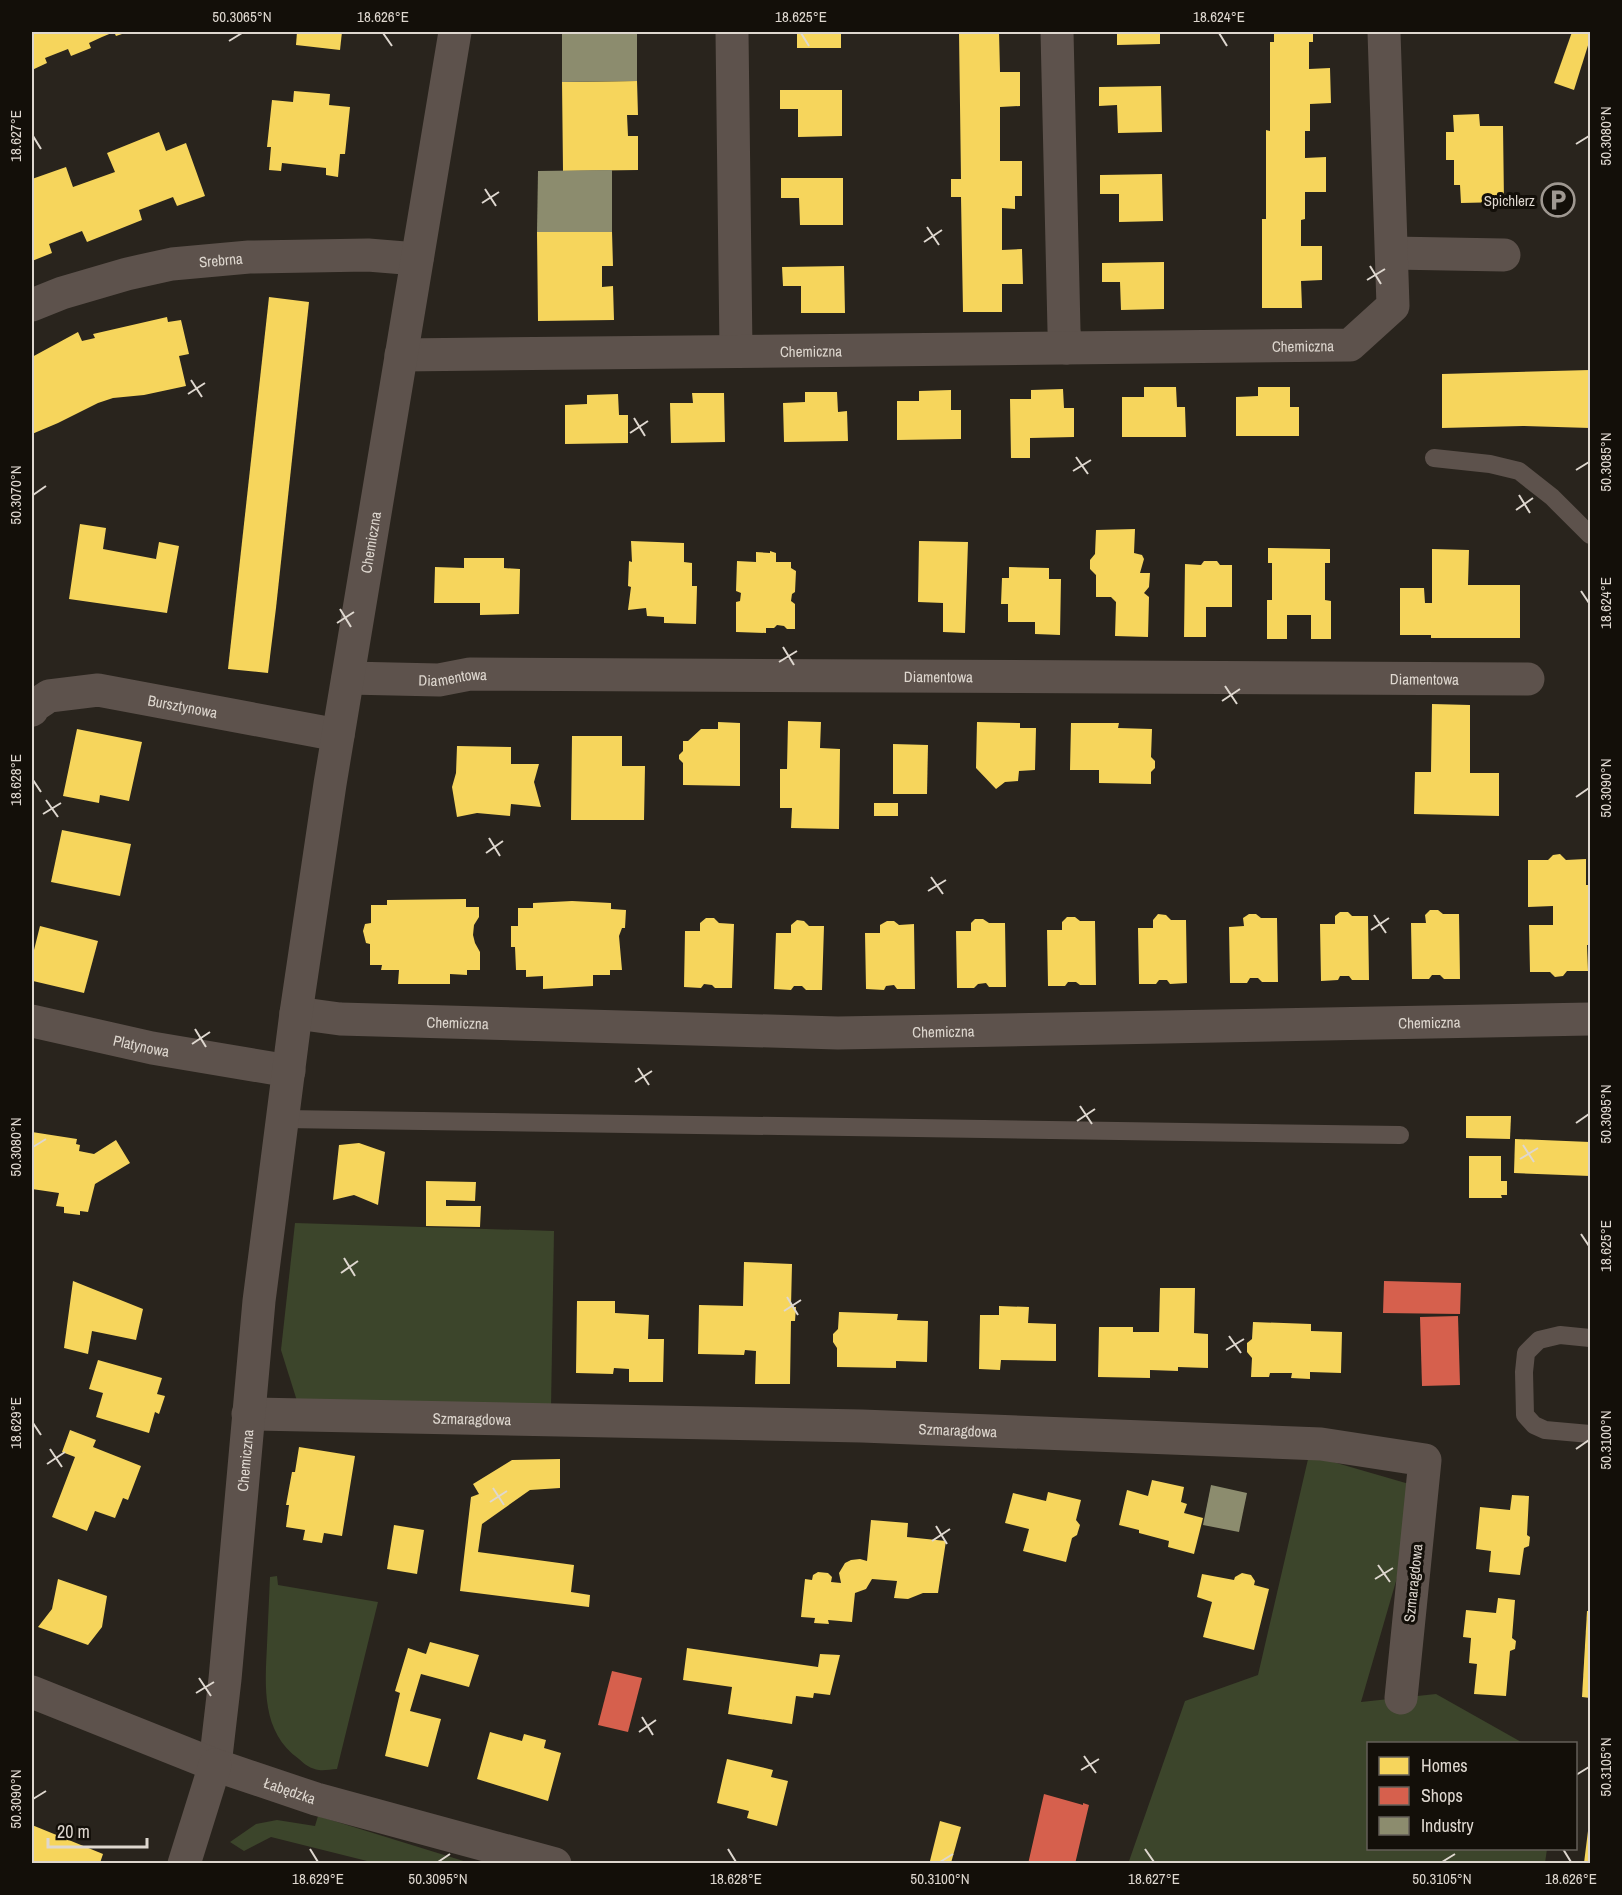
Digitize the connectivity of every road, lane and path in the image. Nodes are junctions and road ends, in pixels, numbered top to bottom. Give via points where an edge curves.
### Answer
1 (455, 32) edge
2 (732, 32) edge
3 (1057, 32) edge
4 (1384, 32) edge
5 (1392, 253) junction
6 (1504, 255) dead end
7 (417, 259) junction
8 (32, 305) edge
9 (1066, 348) junction
10 (736, 351) junction
11 (401, 354) junction
12 (1434, 458) dead end
13 (1590, 535) edge
14 (348, 678) junction
15 (1528, 679) dead end
16 (32, 710) edge
17 (338, 735) junction
18 (296, 1014) junction
19 (1590, 1019) edge
20 (32, 1021) edge
21 (289, 1071) junction
22 (283, 1119) junction
23 (1400, 1135) dead end
24 (1590, 1338) edge
25 (248, 1414) junction
26 (1590, 1434) edge
27 (32, 1692) edge
28 (1401, 1698) dead end
29 (215, 1765) junction
30 (548, 1862) edge
31 (184, 1863) edge

1 - 7 street, Chemiczna
2 - 10 street
3 - 9 street
4 - 5 street, Chemiczna
5 - 6 street
5 - 9 street, Chemiczna via 1393,306 1350,345
7 - 8 street, Srebrna via 368,255 261,257 172,264 62,293
7 - 11 street, Chemiczna
9 - 10 street, Chemiczna
10 - 11 street, Chemiczna
11 - 14 street, Chemiczna
12 - 13 lane via 1519,471
14 - 15 street, Diamentowa via 439,680 494,674
14 - 17 street, Chemiczna
16 - 17 street, Bursztynowa via 49,696 98,690
17 - 18 street, Chemiczna
18 - 19 street, Chemiczna via 340,1019 838,1033
18 - 21 street, Chemiczna
20 - 21 street, Platynowa via 152,1048
21 - 22 street, Chemiczna
22 - 23 lane
22 - 25 street, Chemiczna
24 - 26 lane via 1560,1335 1539,1340 1527,1353 1524,1372 1524,1414 1534,1425 1545,1430
25 - 28 street, Szmaragdowa via 945,1429 1322,1444 1425,1460
25 - 29 street, Chemiczna
27 - 29 street, Łabędzka
29 - 30 street, Łabędzka via 316,1799
29 - 31 street, Chemiczna

